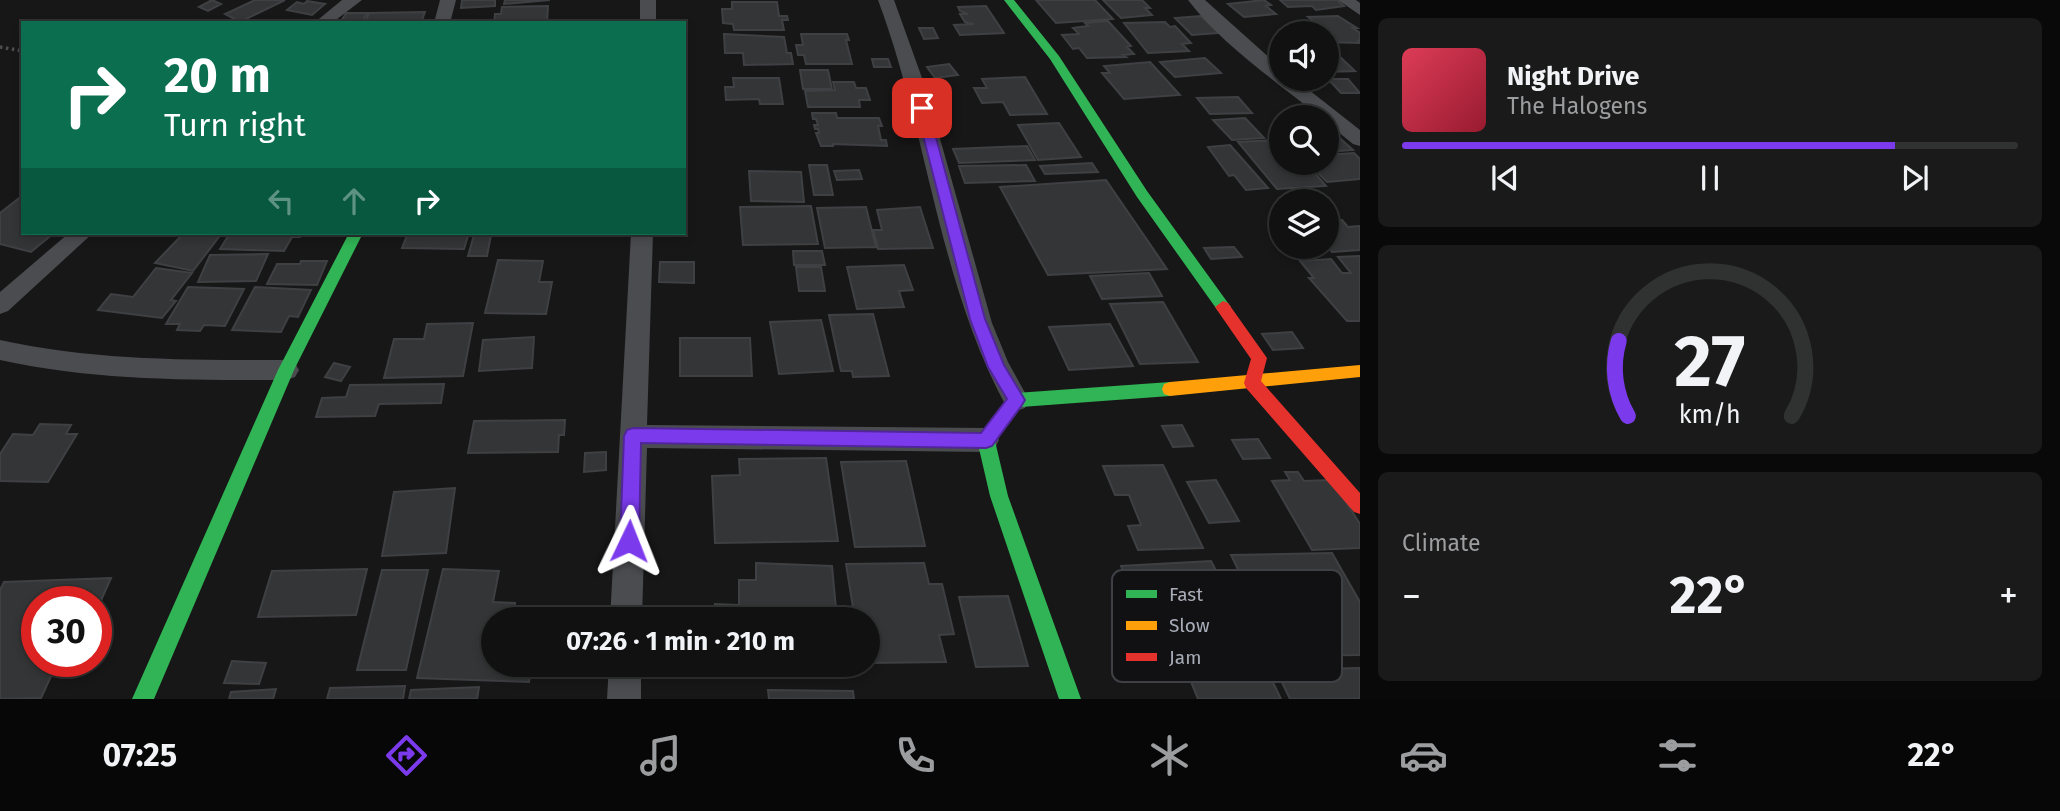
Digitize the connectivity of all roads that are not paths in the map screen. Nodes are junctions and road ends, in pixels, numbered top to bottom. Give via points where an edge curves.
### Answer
1 (354, 0) edge
2 (448, 0) edge
3 (648, 0) edge
4 (886, 0) edge
5 (1009, 0) edge
6 (1196, 0) edge
7 (1346, 0) edge
8 (1360, 10) edge
9 (324, 21) edge
10 (443, 21) edge
11 (648, 21) edge
12 (1269, 67) edge
13 (1298, 91) edge
14 (1360, 141) edge
15 (80, 235) edge
16 (355, 235) edge
17 (642, 235) edge
18 (0, 304) edge
19 (1, 352) edge
20 (286, 370) junction
21 (1360, 371) edge
22 (1252, 383) junction
23 (1016, 400) junction
24 (633, 436) junction
25 (986, 440) junction
26 (1360, 506) edge
27 (626, 607) edge
28 (625, 677) edge
29 (143, 699) edge
30 (624, 699) edge
31 (1070, 699) edge

1 - 9 street
2 - 10 street
3 - 11 street
4 - 23 street via 916,85 978,319 996,367
5 - 22 street via 1055,58 1142,194 1259,358
6 - 12 street
7 - 8 street
13 - 14 street
15 - 18 street
16 - 20 street
17 - 24 street
19 - 20 street via 93,364
20 - 29 street
21 - 22 street
22 - 23 street
22 - 26 street
23 - 25 street
24 - 25 street
24 - 27 street
25 - 31 street via 999,496
28 - 30 street

